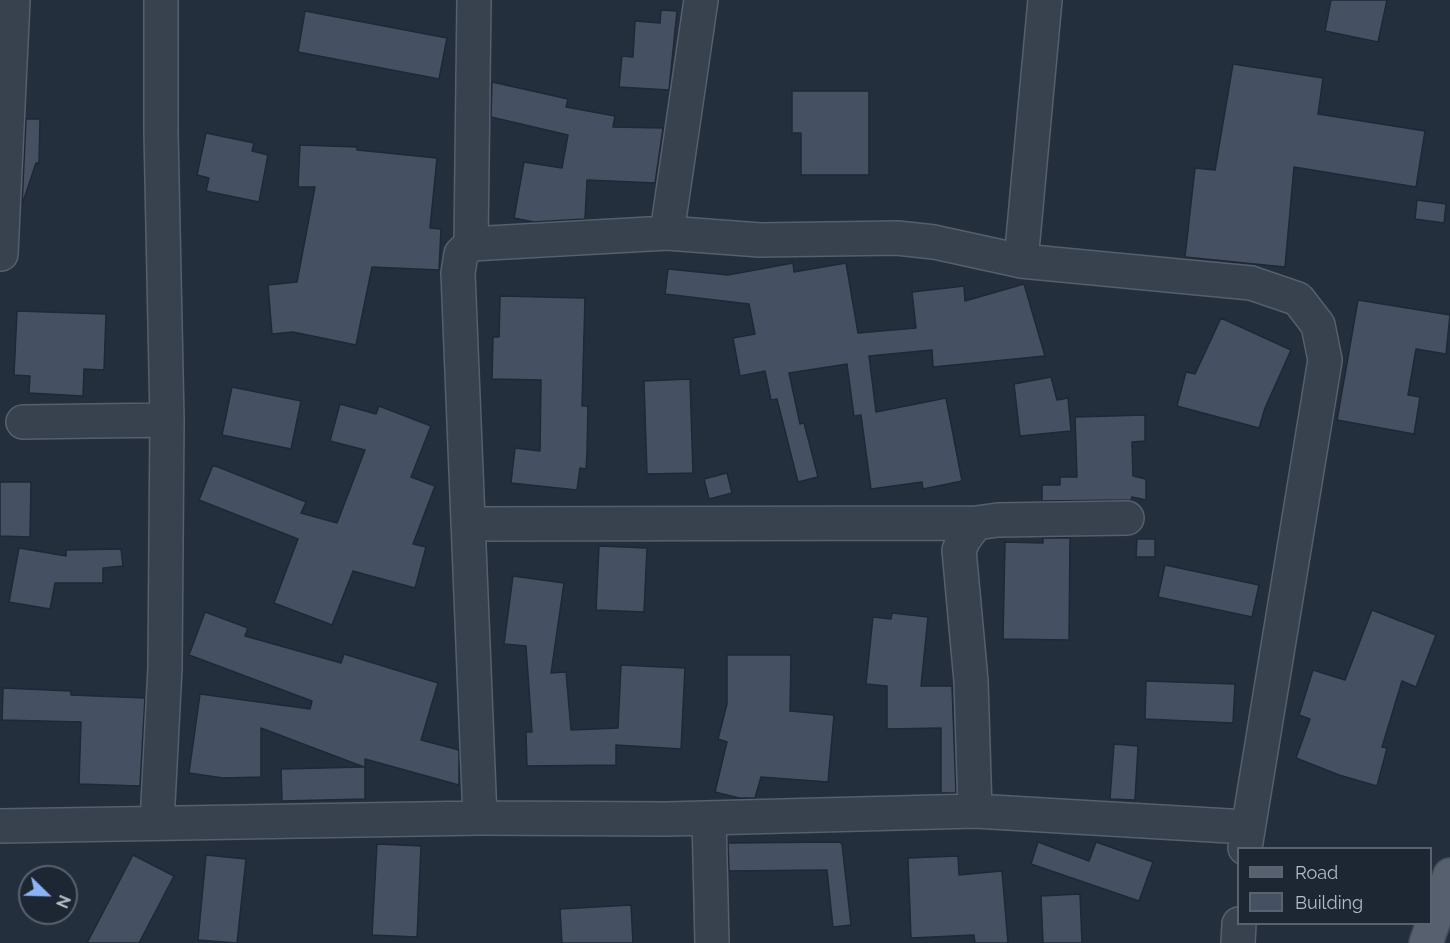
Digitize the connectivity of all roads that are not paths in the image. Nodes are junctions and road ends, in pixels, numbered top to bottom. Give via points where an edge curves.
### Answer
1 (14, 0) edge
2 (161, 0) edge
3 (474, 0) edge
4 (701, 0) edge
5 (1045, 0) edge
6 (667, 233) junction
7 (471, 244) junction
8 (1, 254) edge
9 (1021, 261) junction
10 (167, 420) junction
11 (23, 422) dead end
12 (1128, 518) dead end
13 (976, 523) junction
14 (468, 524) junction
15 (975, 811) junction
16 (480, 818) junction
17 (709, 818) junction
18 (157, 822) junction
19 (0, 826) edge
20 (1246, 838) edge
21 (1450, 875) edge
22 (1239, 925) edge
23 (712, 943) edge
24 (1238, 943) edge
25 (1426, 943) edge

1 - 8 street
2 - 10 street
3 - 7 street
4 - 6 street
5 - 9 street
6 - 7 street
6 - 9 street via 760,240 897,238
7 - 14 street via 461,254 458,273
9 - 20 street via 1251,283 1298,299 1318,325 1325,360
10 - 11 street
10 - 18 street via 165,668
12 - 13 street
13 - 14 street
13 - 15 street via 959,550 971,681
14 - 16 street
15 - 17 street
15 - 20 street
16 - 17 street
16 - 18 street
17 - 23 street
18 - 19 street
21 - 25 main road
22 - 24 street

